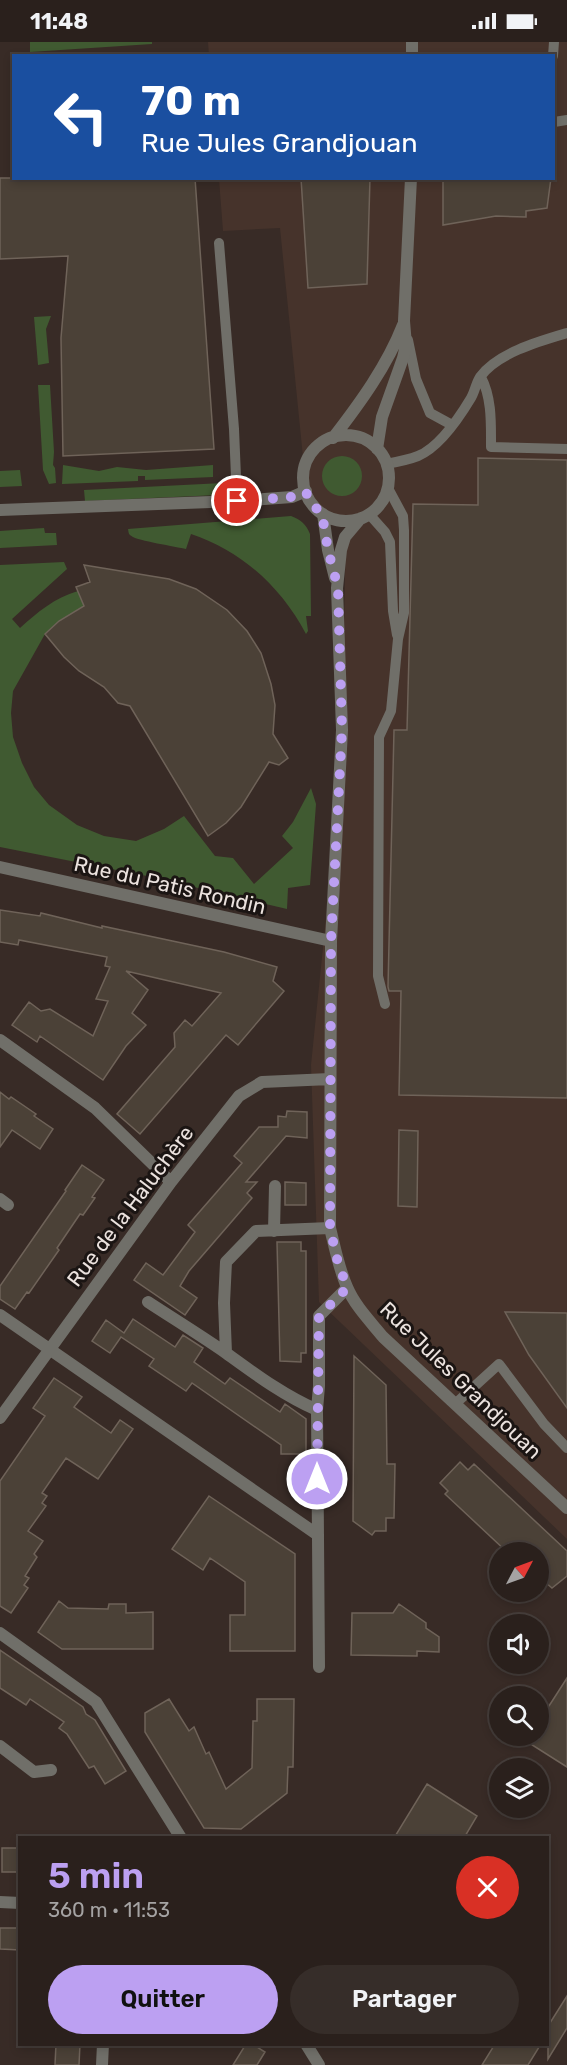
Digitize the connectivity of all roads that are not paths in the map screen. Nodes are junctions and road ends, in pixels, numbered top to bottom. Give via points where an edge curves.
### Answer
1 (411, 180) edge
2 (219, 243) dead end
3 (405, 321) junction
4 (567, 333) edge
5 (481, 376) junction
6 (452, 425) junction
7 (333, 438) junction
8 (377, 449) junction
9 (567, 449) edge
10 (386, 464) junction
11 (388, 488) junction
12 (306, 492) junction
13 (237, 501) junction
14 (0, 510) edge
15 (322, 514) junction
16 (365, 516) junction
17 (338, 588) junction
18 (398, 639) junction
19 (0, 867) edge
20 (331, 941) junction
21 (385, 1004) dead end
22 (0, 1040) edge
23 (330, 1079) junction
24 (171, 1182) junction
25 (274, 1186) dead end
26 (330, 1228) junction
27 (274, 1231) junction
28 (347, 1288) junction
29 (148, 1302) dead end
30 (0, 1315) edge
31 (49, 1348) junction
32 (226, 1353) junction
33 (455, 1404) junction
34 (317, 1410) junction
35 (0, 1418) edge
36 (567, 1448) edge
37 (567, 1508) edge
38 (318, 1535) junction
39 (0, 1633) edge
40 (319, 1667) dead end
41 (0, 1746) edge
42 (51, 1770) dead end
43 (180, 1836) edge
44 (0, 1902) edge
45 (18, 1903) edge
46 (103, 2046) edge
47 (307, 2046) edge
48 (102, 2065) edge
49 (319, 2065) edge

1 - 3 street
2 - 13 lane
3 - 6 lane via 423,399 430,413
3 - 7 street via 387,359
3 - 8 street via 405,352 382,417
4 - 5 lane via 515,351
5 - 6 lane
5 - 9 lane via 492,416 491,447
6 - 10 lane via 419,456
7 - 8 street via 359,437
7 - 12 street via 320,444 308,458 303,476
8 - 10 street
10 - 11 street
11 - 16 street via 381,503
11 - 18 lane via 403,516 404,530 404,613
12 - 13 street via 292,497
12 - 15 street
13 - 14 street
15 - 16 street via 346,521
15 - 17 street, Rue Jules Grandjouan
16 - 17 street, Rue Jules Grandjouan via 345,537
16 - 18 lane via 385,532 390,542
17 - 20 street, Rue Jules Grandjouan via 342,730
18 - 21 lane via 392,711 379,737 378,976
19 - 20 street, Rue du Patis Rondin
20 - 23 street, Rue Jules Grandjouan
22 - 24 street via 95,1108
23 - 24 street, Rue de la Haluchère via 262,1082 239,1096
23 - 26 street, Rue Jules Grandjouan
24 - 31 street, Rue de la Haluchère
25 - 27 street
26 - 27 street
26 - 28 street, Rue Jules Grandjouan
27 - 32 street via 256,1231 226,1262
28 - 33 street, Rue Jules Grandjouan via 383,1336
28 - 34 street via 319,1316
29 - 32 street
30 - 31 street
31 - 35 street, Rue de la Haluchère
31 - 38 street
32 - 34 street via 296,1401
33 - 36 lane via 499,1364
33 - 37 street, Rue Jules Grandjouan
34 - 38 street
38 - 40 street
39 - 43 street via 96,1702
41 - 42 street via 34,1772
44 - 45 street
46 - 48 street
47 - 49 street

